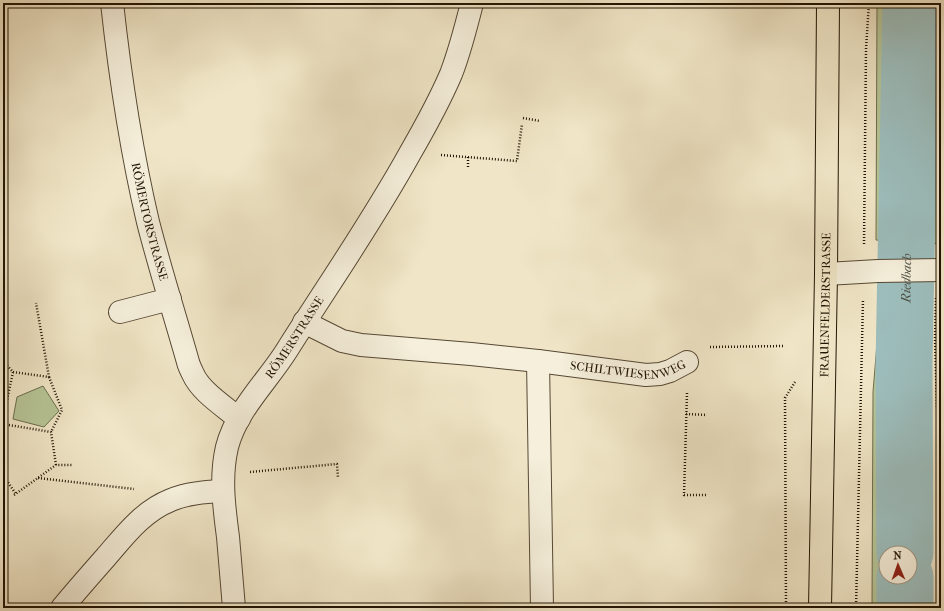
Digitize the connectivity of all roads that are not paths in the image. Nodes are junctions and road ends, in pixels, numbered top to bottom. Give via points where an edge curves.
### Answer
1 (112, 3) edge
2 (472, 3) edge
3 (828, 3) edge
4 (939, 270) edge
5 (826, 274) junction
6 (170, 299) junction
7 (120, 312) dead end
8 (304, 322) junction
9 (538, 361) junction
10 (687, 362) road end
11 (239, 418) junction
12 (222, 491) junction
13 (62, 608) edge
14 (234, 608) edge
15 (542, 608) edge
16 (820, 608) edge

1 - 6 street, RÖMERTORSTRASSE via 133,149 148,222
2 - 8 street, RÖMERSTRASSE via 451,73 434,110 396,179
3 - 5 main road, FRAUENFELDERSTRASSE
4 - 5 street
5 - 16 main road, FRAUENFELDERSTRASSE
6 - 7 street
6 - 11 street, RÖMERTORSTRASSE via 193,375 199,384
8 - 9 street, SCHILTWIESENWEG via 342,341 361,345
8 - 11 street, RÖMERSTRASSE
9 - 10 street, SCHILTWIESENWEG via 646,375 670,371
9 - 15 street
11 - 12 street, RÖMERSTRASSE via 227,447
12 - 13 street via 173,499 148,512 128,531
12 - 14 street

